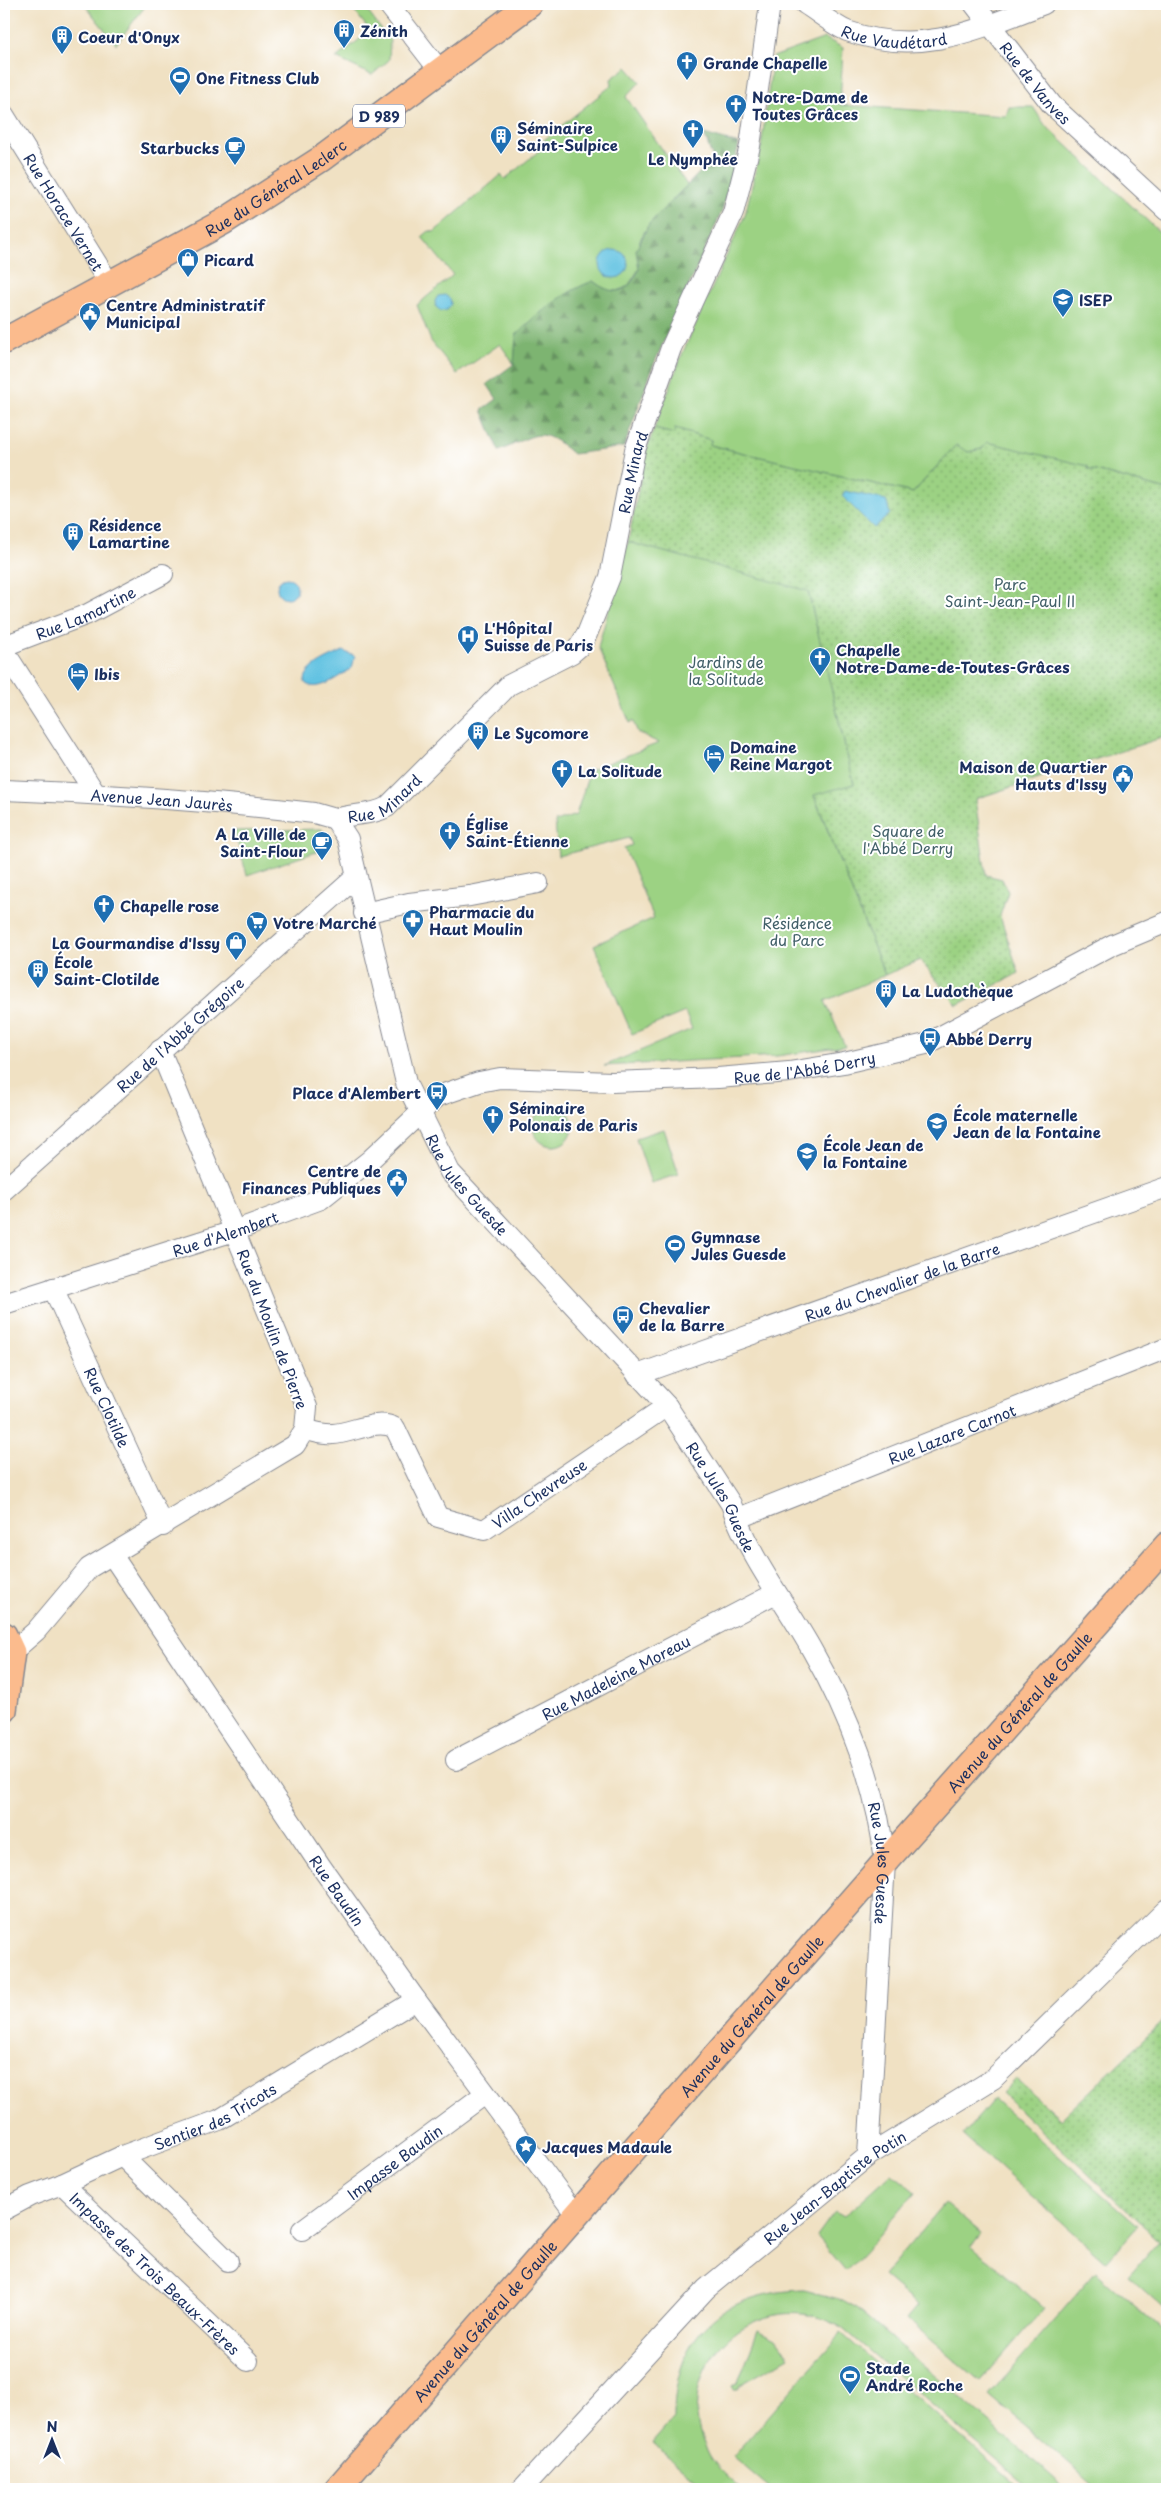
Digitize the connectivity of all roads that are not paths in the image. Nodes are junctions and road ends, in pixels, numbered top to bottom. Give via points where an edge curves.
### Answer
1 (388, 4) edge
2 (530, 4) edge
3 (770, 4) edge
4 (805, 4) edge
5 (974, 4) edge
6 (1044, 4) edge
7 (990, 25) junction
8 (440, 70) junction
9 (4, 116) edge
10 (1167, 210) edge
11 (108, 283) junction
12 (4, 341) edge
13 (163, 574) dead end
14 (4, 646) edge
15 (4, 651) edge
16 (4, 790) edge
17 (95, 793) junction
18 (335, 820) junction
19 (356, 876) junction
20 (538, 883) dead end
21 (364, 913) junction
22 (1166, 925) edge
23 (160, 1050) junction
24 (419, 1113) junction
25 (5, 1186) edge
26 (1167, 1187) edge
27 (231, 1222) junction
28 (53, 1288) junction
29 (4, 1304) edge
30 (1167, 1348) edge
31 (637, 1375) junction
32 (666, 1406) junction
33 (305, 1429) junction
34 (736, 1519) junction
35 (162, 1526) junction
36 (1167, 1545) edge
37 (112, 1556) junction
38 (776, 1593) junction
39 (8, 1644) edge
40 (4, 1710) edge
41 (456, 1760) dead end
42 (885, 1862) junction
43 (1167, 1909) edge
44 (416, 2000) junction
45 (486, 2094) junction
46 (122, 2156) junction
47 (868, 2156) junction
48 (62, 2184) junction
49 (4, 2210) edge
50 (577, 2216) junction
51 (302, 2230) dead end
52 (228, 2261) dead end
53 (248, 2361) dead end
54 (337, 2489) edge
55 (522, 2489) edge

1 - 8 street
2 - 8 main road, Rue du Général Leclerc / D 989
3 - 18 street, Rue Minard via 750,146 734,213 672,348 635,450 610,577 587,634 572,653 509,686 387,807 377,813 346,815
4 - 7 street, Rue Vaudétard via 846,30 894,42 941,40
5 - 7 street, Rue de Vanves
6 - 7 street, Rue Vaudétard
7 - 10 street, Rue de Vanves via 1052,105
8 - 11 main road, Rue du Général Leclerc / D 989 via 321,159 223,222
9 - 11 street, Rue Horace Vernet
11 - 12 main road, Rue du Général Leclerc / D 989
13 - 14 street, Rue Lamartine via 88,614
15 - 17 street, Avenue Jean Jaurès
16 - 17 street
17 - 18 street, Avenue Jean Jaurès via 314,813
18 - 19 street, Rue Jules Guesde via 348,839
19 - 21 street, Rue Jules Guesde
19 - 23 street, Rue de l'Abbé Grégoire
20 - 21 street
21 - 24 street, Rue Jules Guesde via 406,1083
22 - 24 street, Rue de l'Abbé Derry via 1112,945 926,1044 789,1072 718,1078 612,1082 500,1078 438,1096
23 - 25 street, Rue de l'Abbé Grégoire
23 - 27 street, Rue du Moulin de Pierre
24 - 27 street, Rue d'Alembert via 370,1160 321,1199
24 - 31 street, Rue Jules Guesde via 450,1172
26 - 31 street, Rue du Chevalier de la Barre
27 - 28 street, Rue d'Alembert
27 - 33 street, Rue du Moulin de Pierre via 307,1407
28 - 29 street, Rue d'Alembert
28 - 35 street, Rue Clotilde
30 - 34 street, Rue Lazare Carnot
31 - 32 street, Rue Jules Guesde
32 - 33 street, Villa Chevreuse via 484,1530 438,1517 399,1434 390,1426 379,1425 333,1434
32 - 34 street, Rue Jules Guesde via 731,1504
33 - 35 street, Rue du Moulin de Pierre via 295,1445
34 - 38 street, Rue Jules Guesde
35 - 37 street, Rue du Moulin de Pierre
36 - 42 main road, Avenue du Général de Gaulle
37 - 39 street, Rue du Moulin de Pierre via 89,1568 36,1631
37 - 44 street, Rue Baudin via 322,1868
38 - 41 street, Rue Madeleine Moreau
38 - 42 street, Rue Jules Guesde via 813,1652 852,1731 882,1829
39 - 40 main road
42 - 47 street, Rue Jules Guesde
42 - 50 main road, Avenue du Général de Gaulle
43 - 47 street, Rue Jean-Baptiste Potin via 993,2079
44 - 45 street, Rue Baudin
44 - 46 street, Sentier des Tricots via 219,2120
45 - 50 street, Rue Baudin
45 - 51 street, Impasse Baudin
46 - 48 street, Sentier des Tricots
46 - 52 street
47 - 55 street, Rue Jean-Baptiste Potin via 706,2289
48 - 49 street, Sentier des Tricots via 38,2192
48 - 53 street, Impasse des Trois Beaux-Frères
50 - 54 main road, Avenue du Général de Gaulle

